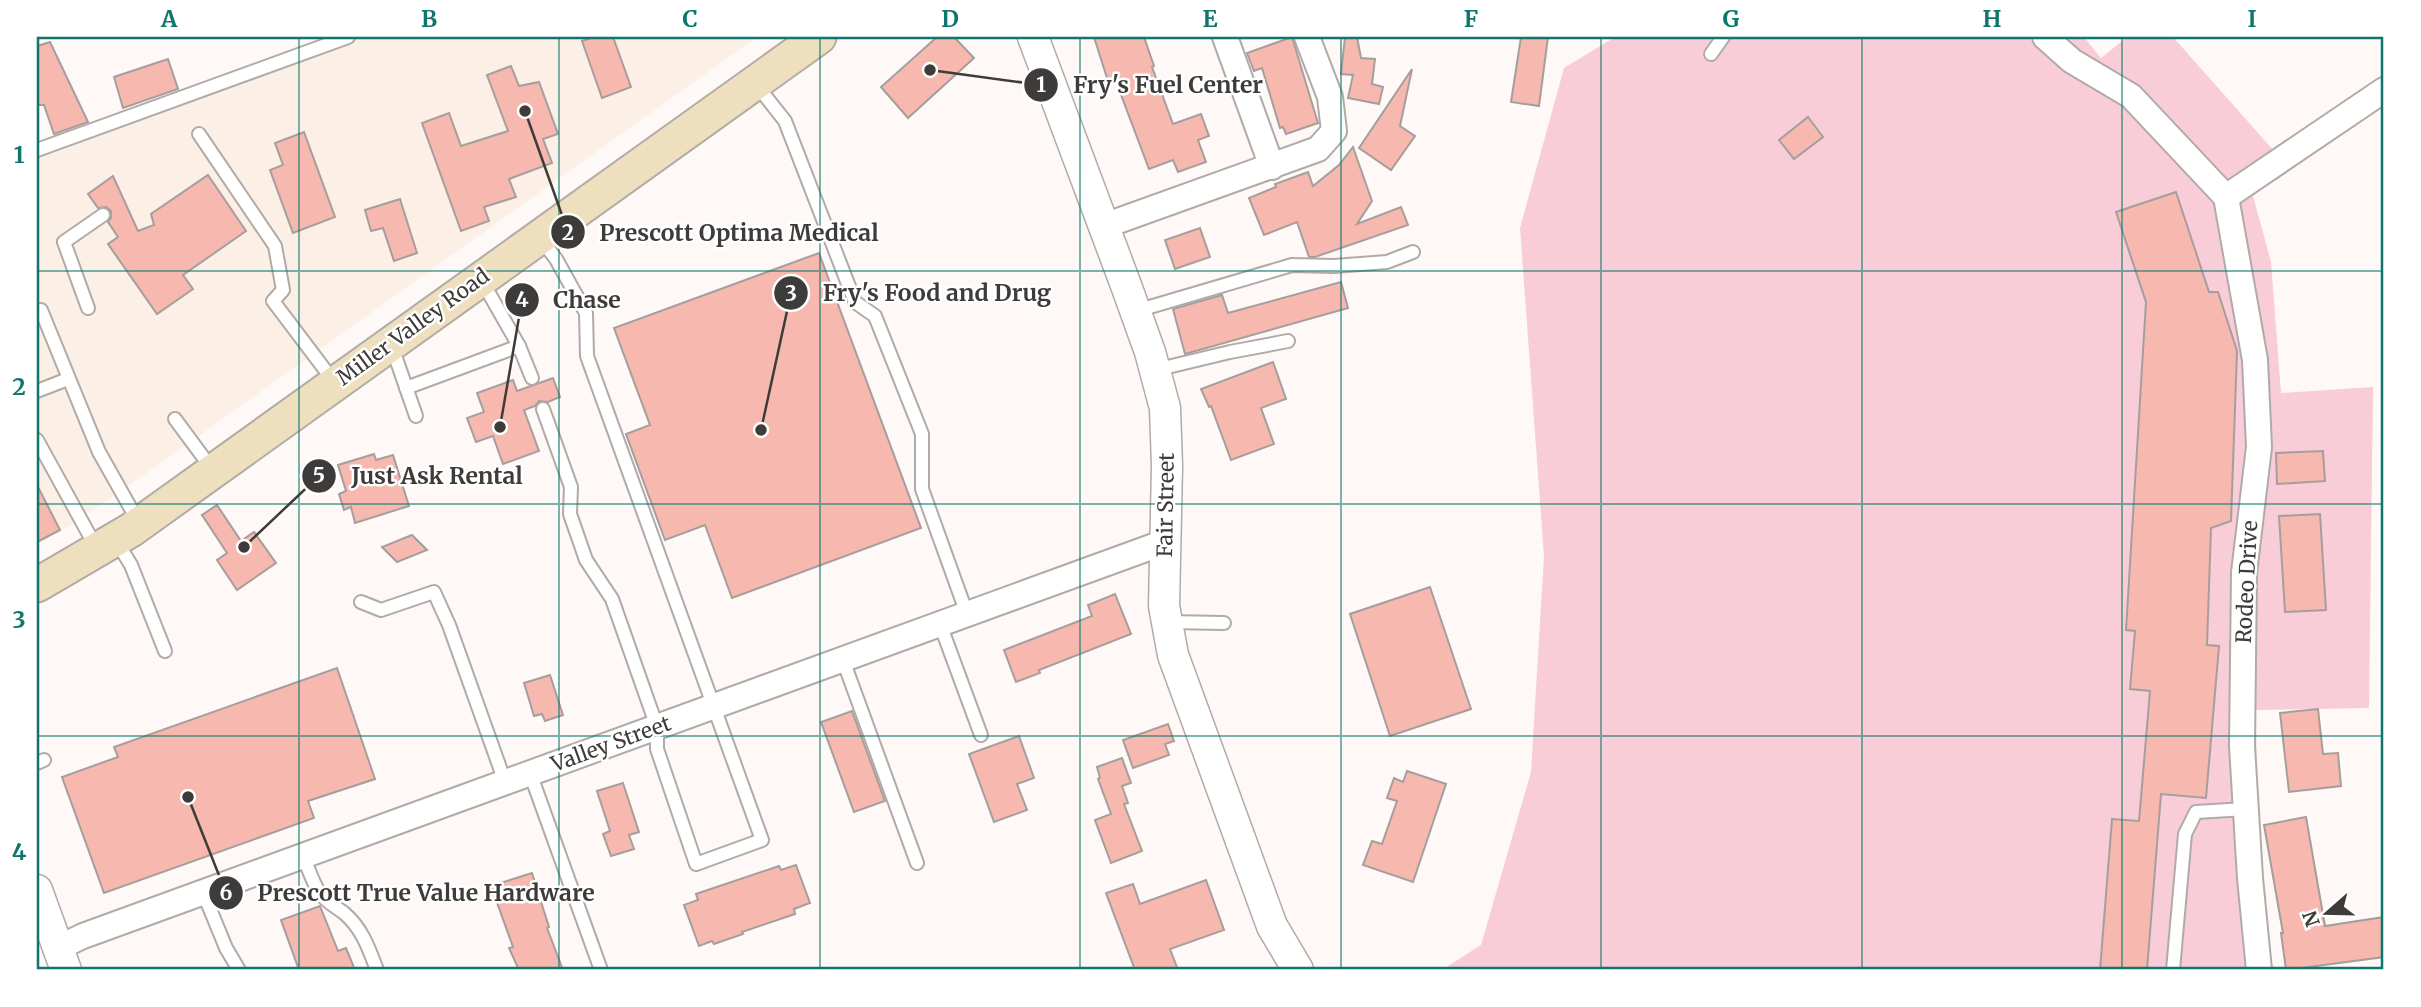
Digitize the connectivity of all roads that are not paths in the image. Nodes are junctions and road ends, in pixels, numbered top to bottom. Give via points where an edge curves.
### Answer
1 (348, 37) edge
2 (819, 37) edge
3 (1033, 37) edge
4 (1225, 37) edge
5 (1307, 37) edge
6 (1723, 37) edge
7 (2045, 37) edge
8 (1712, 54) dead end
9 (755, 83) junction
10 (2384, 90) edge
11 (199, 134) dead end
12 (37, 150) edge
13 (1272, 167) junction
14 (2226, 197) junction
15 (103, 215) dead end
16 (1104, 226) junction
17 (540, 237) junction
18 (1413, 252) dead end
19 (481, 279) junction
20 (88, 308) dead end
21 (41, 310) dead end
22 (1135, 312) junction
23 (1287, 341) dead end
24 (390, 344) junction
25 (519, 346) junction
26 (1155, 370) junction
27 (532, 378) dead end
28 (68, 379) junction
29 (335, 383) junction
30 (406, 388) junction
31 (37, 391) edge
32 (543, 409) dead end
33 (416, 416) dead end
34 (175, 419) dead end
35 (37, 440) edge
36 (213, 471) junction
37 (117, 537) junction
38 (1165, 542) junction
39 (37, 585) edge
40 (361, 602) dead end
41 (967, 614) junction
42 (1167, 622) junction
43 (1224, 623) dead end
44 (940, 624) junction
45 (165, 651) dead end
46 (843, 660) junction
47 (715, 706) junction
48 (657, 727) junction
49 (981, 735) dead end
50 (530, 773) junction
51 (505, 782) junction
52 (2246, 809) junction
53 (303, 856) junction
54 (917, 863) dead end
55 (37, 890) edge
56 (203, 892) junction
57 (62, 959) edge
58 (239, 970) edge
59 (377, 970) edge
60 (601, 970) edge
61 (1298, 970) edge
62 (2174, 970) edge
63 (2259, 970) edge

1 - 12 lane
2 - 9 main road, Miller Valley Road
3 - 16 street, Fair Street
4 - 13 street
5 - 13 street via 1329,97 1334,131 1318,149
6 - 8 lane
7 - 14 street via 2072,61 2131,96
9 - 17 main road, Miller Valley Road
9 - 41 lane via 785,121 855,302 875,316 899,372 922,434 922,489
10 - 14 street
11 - 29 lane via 275,246 284,290 273,301
13 - 16 street
14 - 52 street, Rodeo Drive via 2255,360 2259,447 2244,573
15 - 20 lane via 64,242
16 - 22 street, Fair Street
17 - 19 main road, Miller Valley Road
17 - 47 lane via 586,313 587,356
18 - 22 lane via 1387,262 1292,265
19 - 24 main road, Miller Valley Road
19 - 25 lane
21 - 28 lane
22 - 26 street, Fair Street
23 - 26 lane
24 - 29 main road, Miller Valley Road
24 - 30 lane
25 - 27 lane
25 - 30 lane
26 - 38 street, Fair Street via 1165,408
28 - 31 lane
28 - 37 lane via 99,452
29 - 36 main road, Miller Valley Road
30 - 33 lane
32 - 48 lane via 571,488 570,514 586,561 611,599
34 - 36 lane
35 - 37 lane
36 - 37 main road, Miller Valley Road
37 - 39 main road, Miller Valley Road
37 - 45 lane
38 - 41 street, Valley Street
38 - 42 street, Fair Street
40 - 51 lane via 381,611 434,593
41 - 44 street, Valley Street
42 - 43 lane
42 - 61 street, Fair Street via 1173,655 1272,926
44 - 46 street, Valley Street
44 - 49 lane
46 - 47 street, Valley Street
46 - 54 lane
47 - 48 street, Valley Street
47 - 48 lane via 762,840 696,864 657,750
48 - 50 street, Valley Street
50 - 51 street, Valley Street
50 - 60 lane
51 - 53 street, Valley Street
52 - 62 lane via 2196,812 2185,834
52 - 63 street, Rodeo Drive
53 - 56 street, Valley Street
53 - 59 lane via 318,890 356,926
55 - 57 street
56 - 57 street, Valley Street via 83,936
56 - 58 lane

